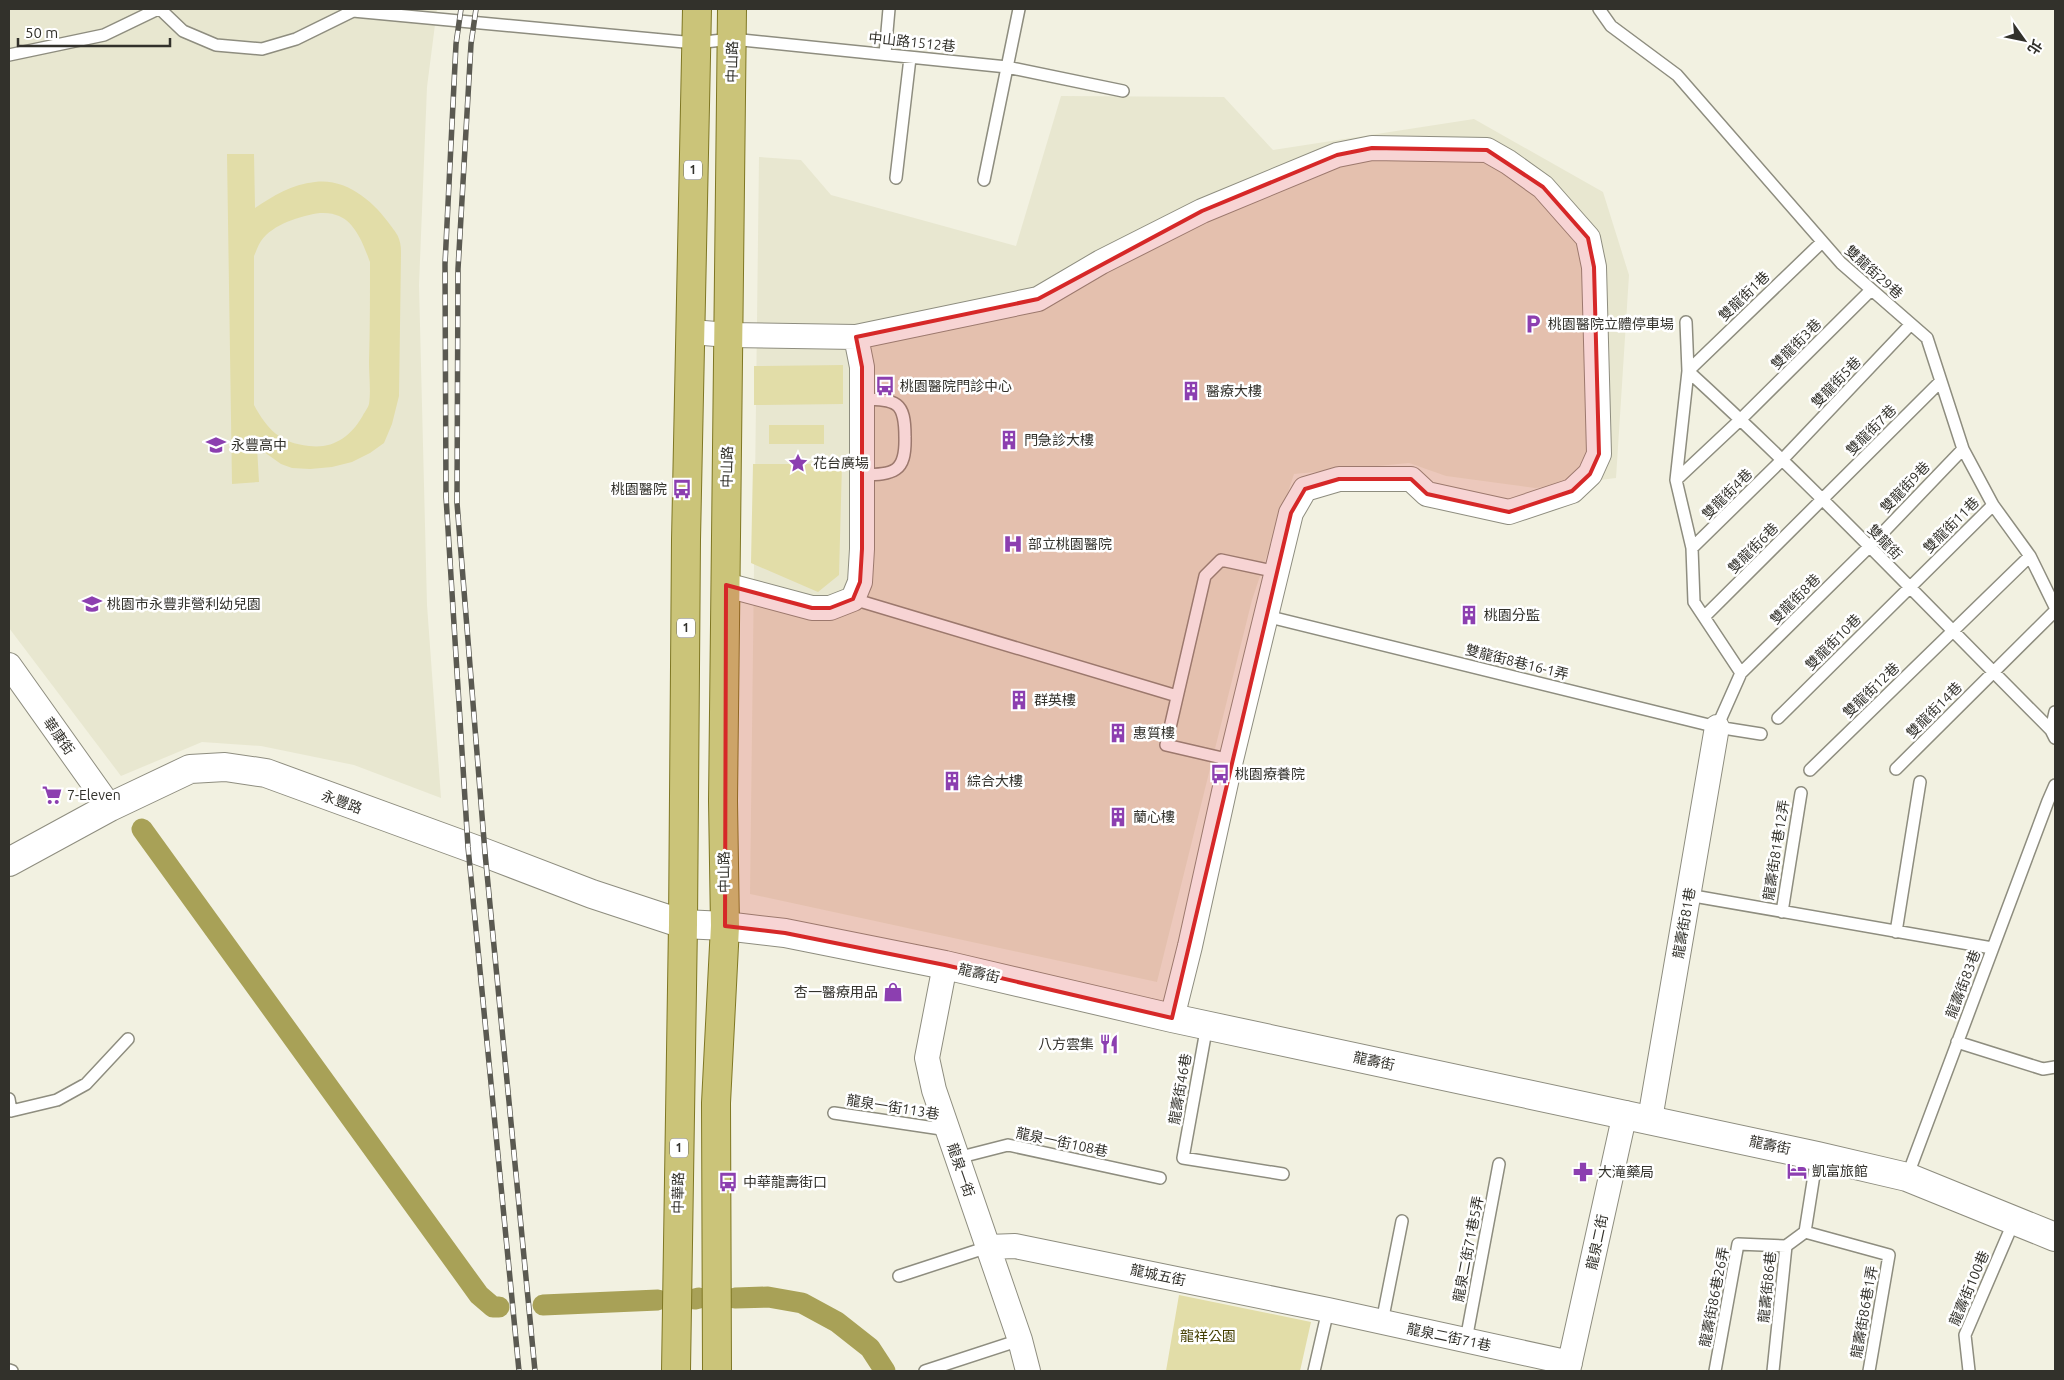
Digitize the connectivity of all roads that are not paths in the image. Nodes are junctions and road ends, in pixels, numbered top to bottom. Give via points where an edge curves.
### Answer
1 (159, 9) edge
2 (697, 9) edge
3 (732, 9) edge
4 (889, 9) edge
5 (1019, 9) edge
6 (1599, 9) edge
7 (351, 10) edge
8 (732, 39) junction
9 (695, 43) junction
10 (885, 54) junction
11 (9, 55) edge
12 (910, 58) junction
13 (1006, 67) junction
14 (1123, 91) dead end
15 (896, 178) dead end
16 (984, 180) dead end
17 (1821, 243) junction
18 (1871, 290) junction
19 (1686, 322) dead end
20 (1911, 324) junction
21 (691, 332) junction
22 (729, 334) junction
23 (856, 337) junction
24 (1688, 371) junction
25 (1941, 381) junction
26 (862, 399) junction
27 (1741, 419) junction
28 (1963, 449) junction
29 (1782, 460) junction
30 (862, 475) junction
31 (1676, 480) junction
32 (1822, 500) junction
33 (1993, 505) junction
34 (1870, 546) junction
35 (1692, 548) junction
36 (2030, 556) junction
37 (1276, 572) junction
38 (726, 585) junction
39 (1909, 588) junction
40 (853, 598) junction
41 (2055, 609) edge
42 (1266, 616) junction
43 (1705, 616) junction
44 (1953, 632) junction
45 (9, 664) edge
46 (1994, 672) junction
47 (1741, 673) junction
48 (1177, 696) junction
49 (2055, 712) edge
50 (1778, 718) dead end
51 (1717, 727) junction
52 (1761, 734) dead end
53 (2053, 734) edge
54 (1231, 760) junction
55 (1896, 769) dead end
56 (1810, 770) dead end
57 (1920, 782) dead end
58 (2055, 785) edge
59 (1801, 792) dead end
60 (2051, 803) edge
61 (110, 807) junction
62 (9, 862) edge
63 (1688, 896) junction
64 (1782, 912) junction
65 (683, 924) junction
66 (725, 926) junction
67 (1896, 932) junction
68 (1992, 948) junction
69 (945, 965) junction
70 (1172, 1018) junction
71 (1207, 1025) junction
72 (128, 1039) dead end
73 (1957, 1042) junction
74 (2055, 1067) edge
75 (10, 1105) edge
76 (834, 1112) dead end
77 (1637, 1116) junction
78 (948, 1130) junction
79 (1817, 1156) junction
80 (957, 1158) junction
81 (1500, 1164) dead end
82 (1283, 1174) dead end
83 (1907, 1177) junction
84 (1160, 1178) dead end
85 (2015, 1219) junction
86 (1402, 1221) dead end
87 (1804, 1232) junction
88 (2055, 1237) edge
89 (1786, 1246) junction
90 (988, 1247) junction
91 (898, 1276) dead end
92 (1328, 1310) junction
93 (1382, 1322) junction
94 (1020, 1340) junction
95 (1466, 1340) junction
96 (1569, 1367) edge
97 (676, 1371) edge
98 (717, 1371) edge
99 (925, 1371) edge
100 (1028, 1371) edge
101 (1314, 1371) edge
102 (1716, 1371) edge
103 (1772, 1371) edge
104 (1869, 1371) edge
105 (1969, 1371) edge

1 - 7 lane via 183,31 216,45 262,49 296,39
1 - 11 lane via 104,35
2 - 9 main road, 1
3 - 8 main road, 中山路
4 - 10 lane
5 - 13 lane
6 - 17 lane, 雙龍街29巷 via 1611,26 1677,75
7 - 9 lane, 中山路1512巷
8 - 9 lane, 中山路1512巷
8 - 10 lane, 中山路1512巷
8 - 22 main road, 中山路
9 - 21 main road, 1
10 - 12 lane, 中山路1512巷
12 - 13 lane, 中山路1512巷
12 - 15 lane
13 - 14 lane, 中山路1512巷
13 - 16 lane
17 - 18 lane, 雙龍街29巷
17 - 24 lane, 雙龍街1巷
18 - 20 lane, 雙龍街29巷
18 - 27 lane, 雙龍街3巷
19 - 24 lane
20 - 25 lane, 雙龍街29巷 via 1926,338
20 - 29 lane, 雙龍街5巷
21 - 22 street
21 - 65 main road, 1
22 - 23 street
22 - 38 main road, 中山路
23 - 26 street via 862,367
23 - 37 street via 1038,299 1101,262 1202,211 1337,155 1372,148 1487,150 1543,187 1588,238 1594,267 1599,454 1590,474 1572,491 1509,512 1427,494 1411,479 1339,479 1305,489 1291,513
24 - 27 lane, 雙龍街
24 - 31 lane
25 - 28 lane, 雙龍街29巷
25 - 32 lane, 雙龍街7巷
26 - 30 street
26 - 30 lane via 885,400 901,408 905,417 906,454 894,471
27 - 29 lane, 雙龍街
27 - 31 lane, 雙龍街3巷
28 - 33 lane, 雙龍街29巷
28 - 34 lane, 雙龍街9巷
29 - 32 lane, 雙龍街
29 - 35 lane, 雙龍街4巷
30 - 40 street via 860,582
31 - 35 lane
32 - 34 lane, 雙龍街
32 - 43 lane, 雙龍街6巷
33 - 36 lane, 雙龍街29巷
33 - 39 lane, 雙龍街11巷
34 - 39 lane, 雙龍街
34 - 47 lane, 雙龍街8巷
35 - 43 lane via 1694,602
36 - 41 lane, 雙龍街29巷
36 - 44 lane, 雙龍街12巷
37 - 42 street
37 - 48 lane via 1221,560 1205,576
38 - 40 street via 812,608 830,608
38 - 66 main road, 中山路
39 - 44 lane, 雙龍街
39 - 50 lane, 雙龍街10巷
40 - 48 lane
41 - 46 lane, 雙龍街14巷
42 - 51 lane, 雙龍街8巷16-1弄
42 - 54 street
43 - 47 lane
44 - 46 lane, 雙龍街
44 - 56 lane, 雙龍街12巷
45 - 61 street, 華康街
46 - 53 lane, 雙龍街
46 - 55 lane, 雙龍街14巷
47 - 51 lane
48 - 54 lane via 1166,745
49 - 53 lane
51 - 52 lane, 雙龍街8巷16-1弄
51 - 63 street, 龍壽街81巷
54 - 70 street
57 - 67 lane
58 - 60 lane
59 - 64 lane, 龍壽街81巷12弄
60 - 68 lane, 龍壽街83巷
61 - 62 street, 永豐路
61 - 65 street, 永豐路 via 190,768 225,767 266,773 592,894
63 - 64 lane
63 - 77 street, 龍壽街81巷
64 - 67 lane
65 - 66 street, 龍壽街
65 - 97 main road, 中華路 / 1
66 - 69 street, 龍壽街 via 785,933
66 - 98 main road via 716,1103
67 - 68 lane
68 - 73 lane, 龍壽街83巷
69 - 70 street, 龍壽街
69 - 78 street, 龍泉一街 via 927,1058
70 - 71 street, 龍壽街
71 - 77 street, 龍壽街
71 - 82 lane, 龍壽街46巷 via 1183,1158
72 - 75 lane via 86,1084 57,1100
73 - 74 lane via 2043,1069
73 - 83 lane, 龍壽街83巷
76 - 78 lane, 龍泉一街113巷
77 - 79 street, 龍壽街
77 - 96 street, 龍泉二街
78 - 80 street, 龍泉一街
79 - 83 street, 龍壽街
79 - 87 lane
80 - 84 lane, 龍泉一街108巷 via 1008,1145
80 - 90 street, 龍泉一街
81 - 95 lane, 龍泉二街71巷5弄
83 - 85 street, 龍壽街
85 - 88 street, 龍壽街
85 - 105 lane, 龍壽街100巷 via 1965,1335
86 - 93 lane
87 - 89 lane, 龍壽街86巷
87 - 104 lane, 龍壽街86巷1弄 via 1889,1255
89 - 102 lane, 龍壽街86巷26弄 via 1738,1244
89 - 103 lane, 龍壽街86巷
90 - 91 lane
90 - 92 street, 龍城五街 via 1015,1246
90 - 94 street, 龍泉一街
92 - 93 street, 龍泉二街71巷
92 - 101 lane
93 - 95 street, 龍泉二街71巷
94 - 99 lane
94 - 100 street, 龍泉一街
95 - 96 street, 龍泉二街71巷

